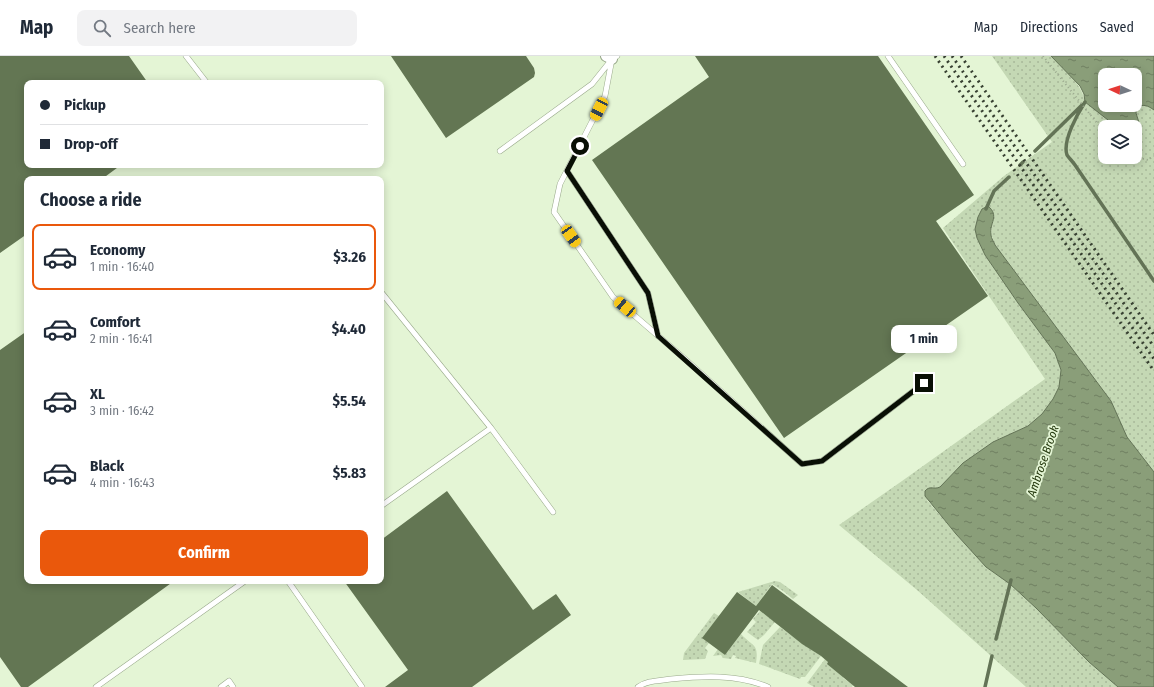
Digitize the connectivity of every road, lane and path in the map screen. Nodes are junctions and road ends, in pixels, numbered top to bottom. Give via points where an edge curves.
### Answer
1 (186, 56) edge
2 (888, 56) edge
3 (1043, 56) edge
4 (612, 57) edge
5 (205, 80) edge
6 (1098, 124) edge
7 (500, 151) dead end
8 (1154, 156) edge
9 (1142, 159) edge
10 (963, 164) dead end
11 (567, 171) junction
12 (384, 296) edge
13 (658, 336) junction
14 (924, 383) dead end
15 (491, 428) junction
16 (384, 504) edge
17 (553, 512) dead end
18 (241, 584) edge
19 (290, 584) edge
20 (96, 687) edge
21 (221, 687) edge
22 (233, 687) edge
23 (362, 687) edge
24 (638, 687) edge
25 (768, 687) edge

1 - 5 lane
2 - 10 lane
3 - 6 path
4 - 7 lane via 592,84
4 - 11 lane via 606,96
8 - 9 path via 1148,160
11 - 13 lane via 648,293
11 - 13 lane via 560,184 554,212 613,298
12 - 15 lane
13 - 14 lane via 802,464 822,461
15 - 16 lane
15 - 17 lane
18 - 20 lane
19 - 23 lane
21 - 22 lane via 229,681
24 - 25 lane via 648,682 716,676

